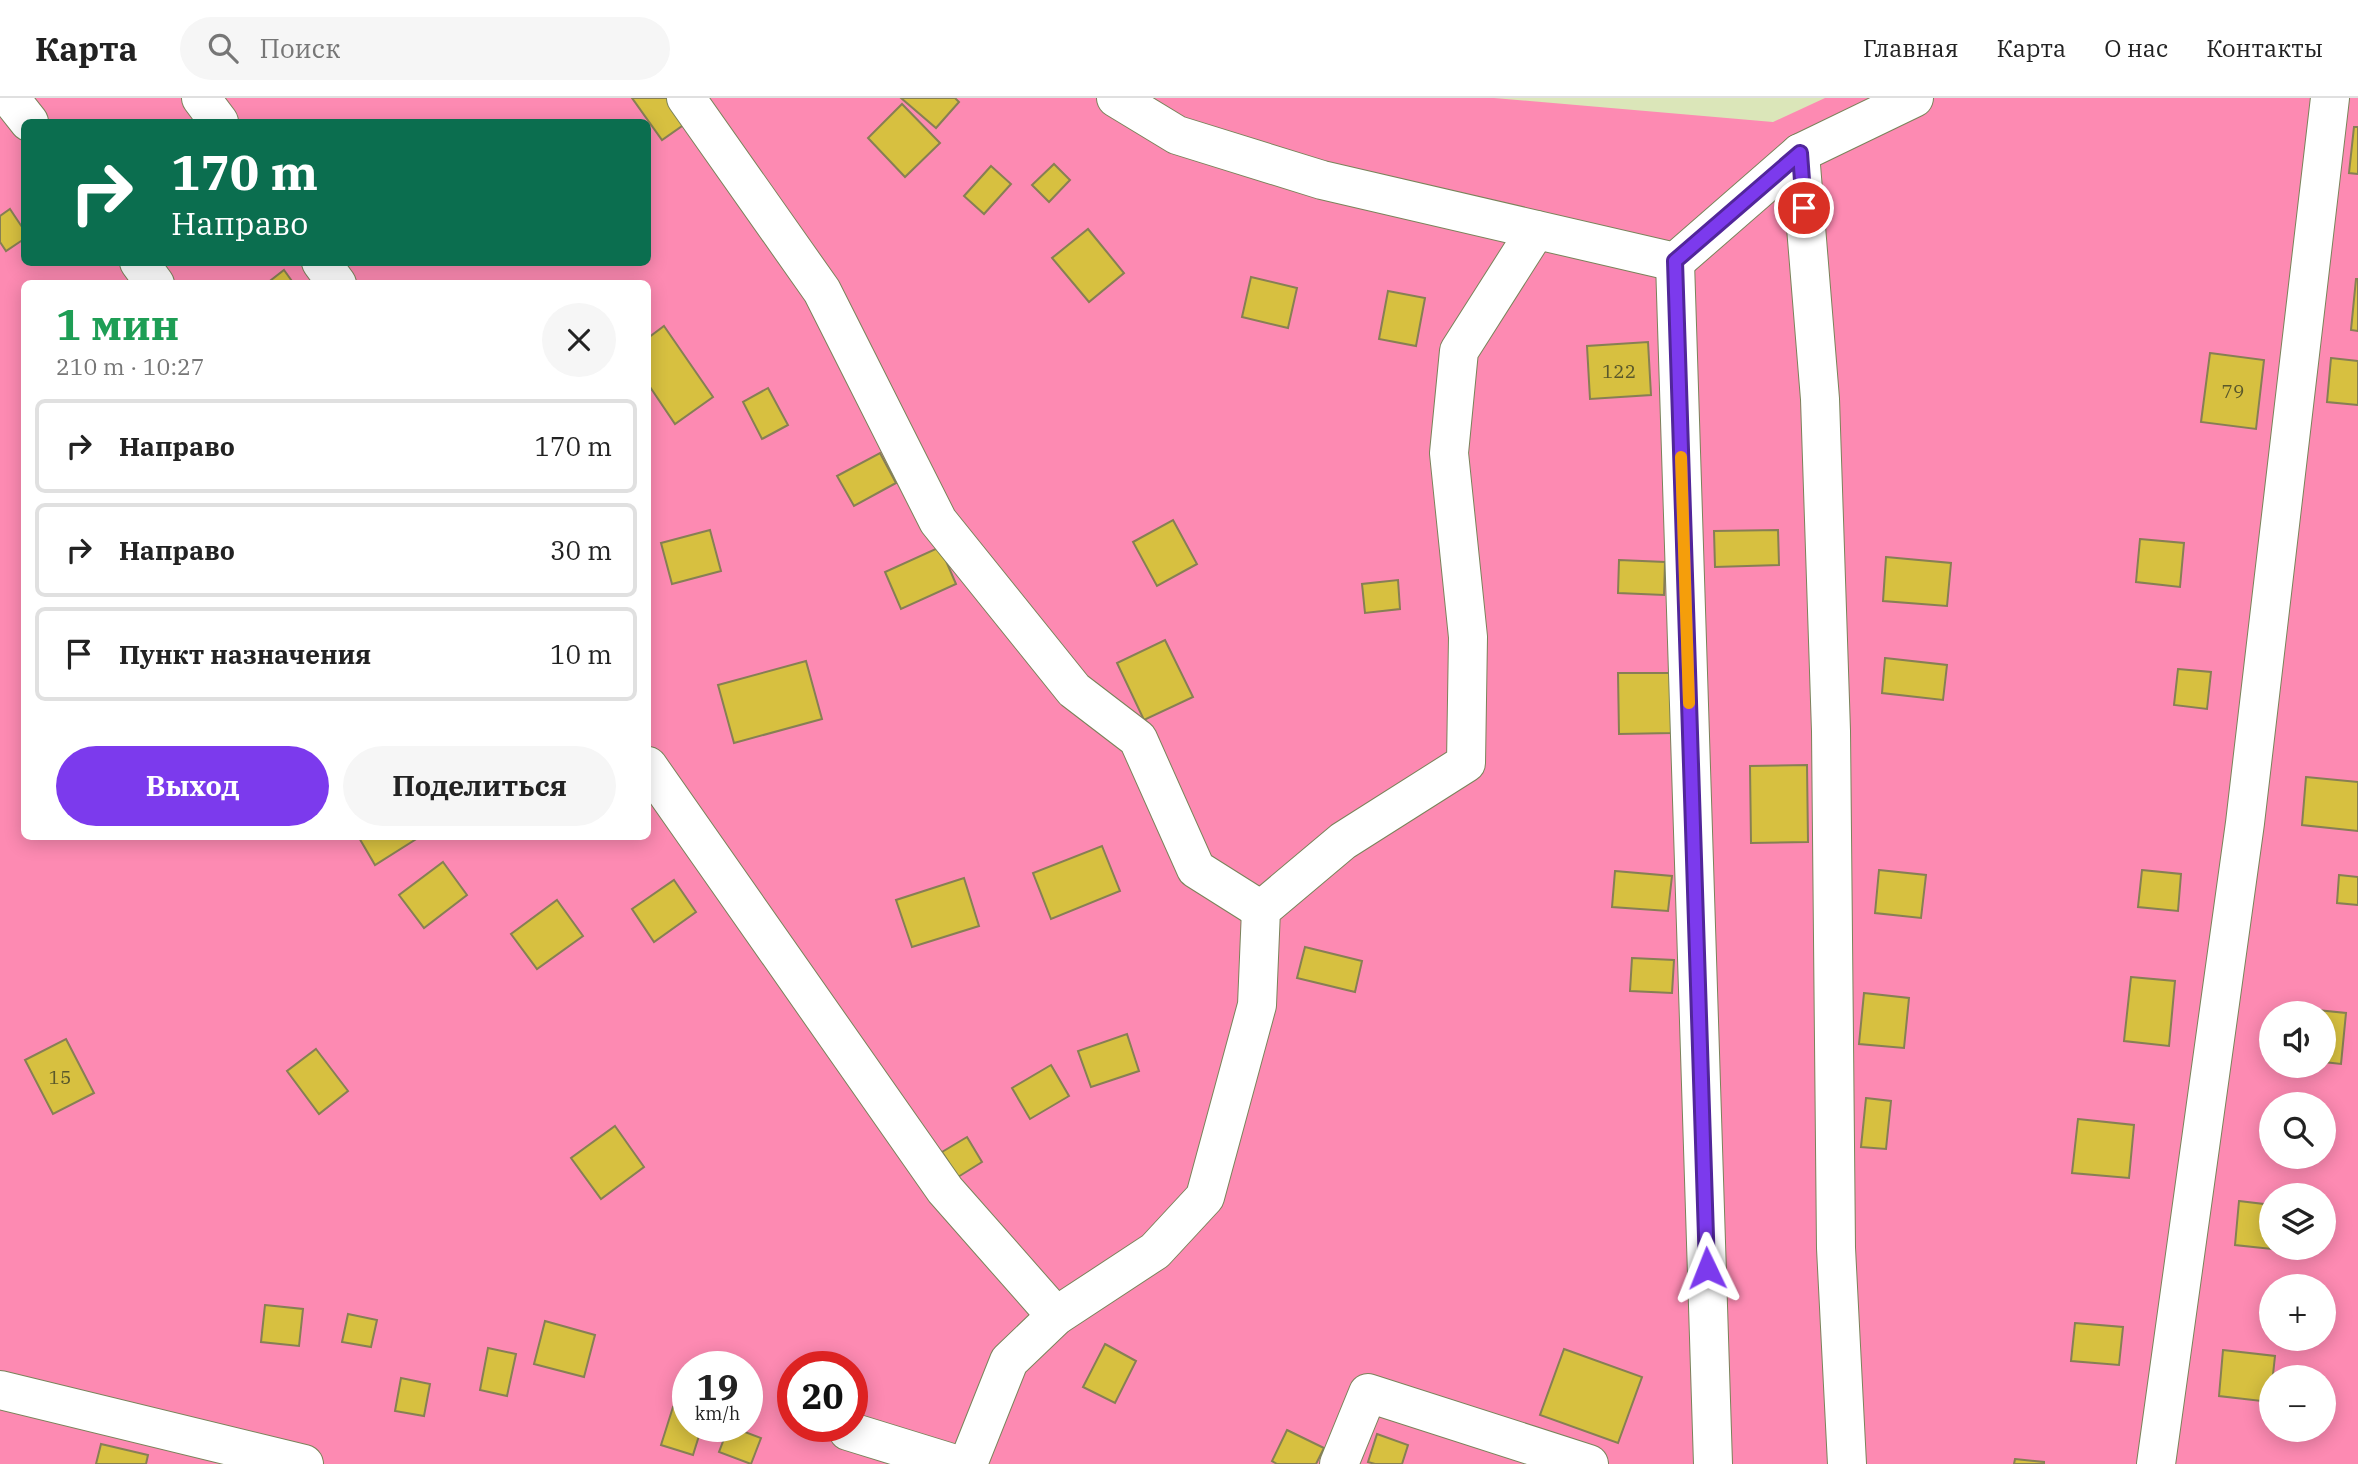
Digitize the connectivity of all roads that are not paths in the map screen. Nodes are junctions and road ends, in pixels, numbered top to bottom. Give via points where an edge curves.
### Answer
1 (10, 98) edge
2 (201, 98) edge
3 (686, 98) edge
4 (1116, 98) edge
5 (1914, 98) edge
6 (2330, 98) edge
7 (27, 119) edge
8 (217, 119) edge
9 (1800, 153) junction
10 (1535, 230) junction
11 (1675, 261) junction
12 (651, 770) edge
13 (1261, 910) junction
14 (1056, 1316) junction
15 (0, 1390) edge
16 (868, 1437) edge
17 (304, 1464) edge
18 (955, 1464) edge
19 (968, 1464) edge
20 (1339, 1464) edge
21 (1589, 1464) edge
22 (1713, 1464) edge
23 (1847, 1464) edge
24 (2156, 1464) edge

1 - 7 street
2 - 8 street
3 - 13 street via 822,290 938,521 1074,690 1138,739 1196,869
4 - 10 street via 1177,135 1322,180
5 - 9 street
6 - 24 street via 2245,822
9 - 11 street
9 - 23 street via 1821,413 1832,731 1836,1248
10 - 11 street
10 - 13 street via 1459,351 1449,453 1468,637 1466,763 1343,841
11 - 22 street
12 - 14 street via 945,1190
13 - 14 street via 1257,1005 1205,1197 1155,1251
14 - 19 street via 1009,1361
15 - 17 street
16 - 18 street
20 - 21 street via 1368,1393

